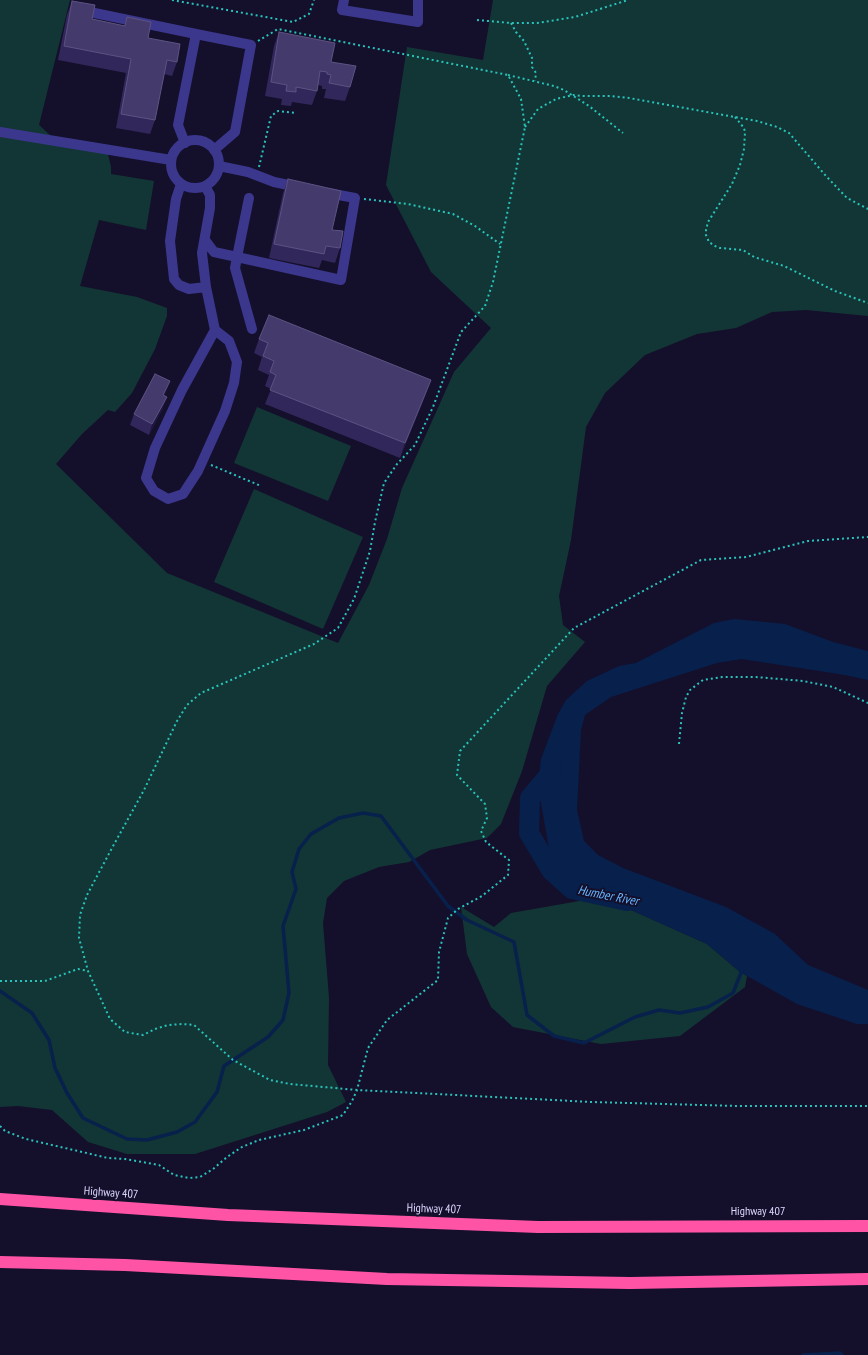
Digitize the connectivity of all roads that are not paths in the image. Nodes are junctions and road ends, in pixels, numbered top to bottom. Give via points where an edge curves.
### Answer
1 (344, 0) edge
2 (418, 0) edge
3 (80, 10) edge
4 (196, 34) junction
5 (0, 132) edge
6 (184, 142) junction
7 (214, 150) junction
8 (171, 160) junction
9 (219, 166) junction
10 (181, 184) junction
11 (205, 186) junction
12 (249, 198) dead end
13 (204, 240) junction
14 (237, 257) junction
15 (206, 286) junction
16 (252, 329) dead end
17 (215, 330) junction
18 (0, 1200) edge
19 (868, 1226) edge
20 (0, 1262) edge
21 (868, 1279) edge

1 - 2 lane via 342,10 418,22
3 - 4 lane
4 - 6 lane via 178,125
4 - 7 lane via 250,45 235,132
5 - 8 lane
6 - 7 lane via 201,141
6 - 8 lane
7 - 9 lane
8 - 10 lane via 173,174
9 - 11 lane via 215,178
9 - 14 lane via 248,172 274,182 355,198 341,280
10 - 11 lane via 193,188
10 - 15 lane via 176,199 170,241 174,279 179,286 189,289
11 - 13 lane via 210,195 210,208
12 - 14 lane
13 - 14 lane via 214,252
13 - 15 lane via 202,253
14 - 16 lane via 235,268
15 - 17 lane
17 - 17 lane via 229,341 237,362 234,383 225,411 198,471 184,494 168,498 154,491 146,478 155,448 182,390
18 - 19 highway, Highway 407 via 228,1215 538,1227
20 - 21 highway via 124,1265 395,1280 630,1283

